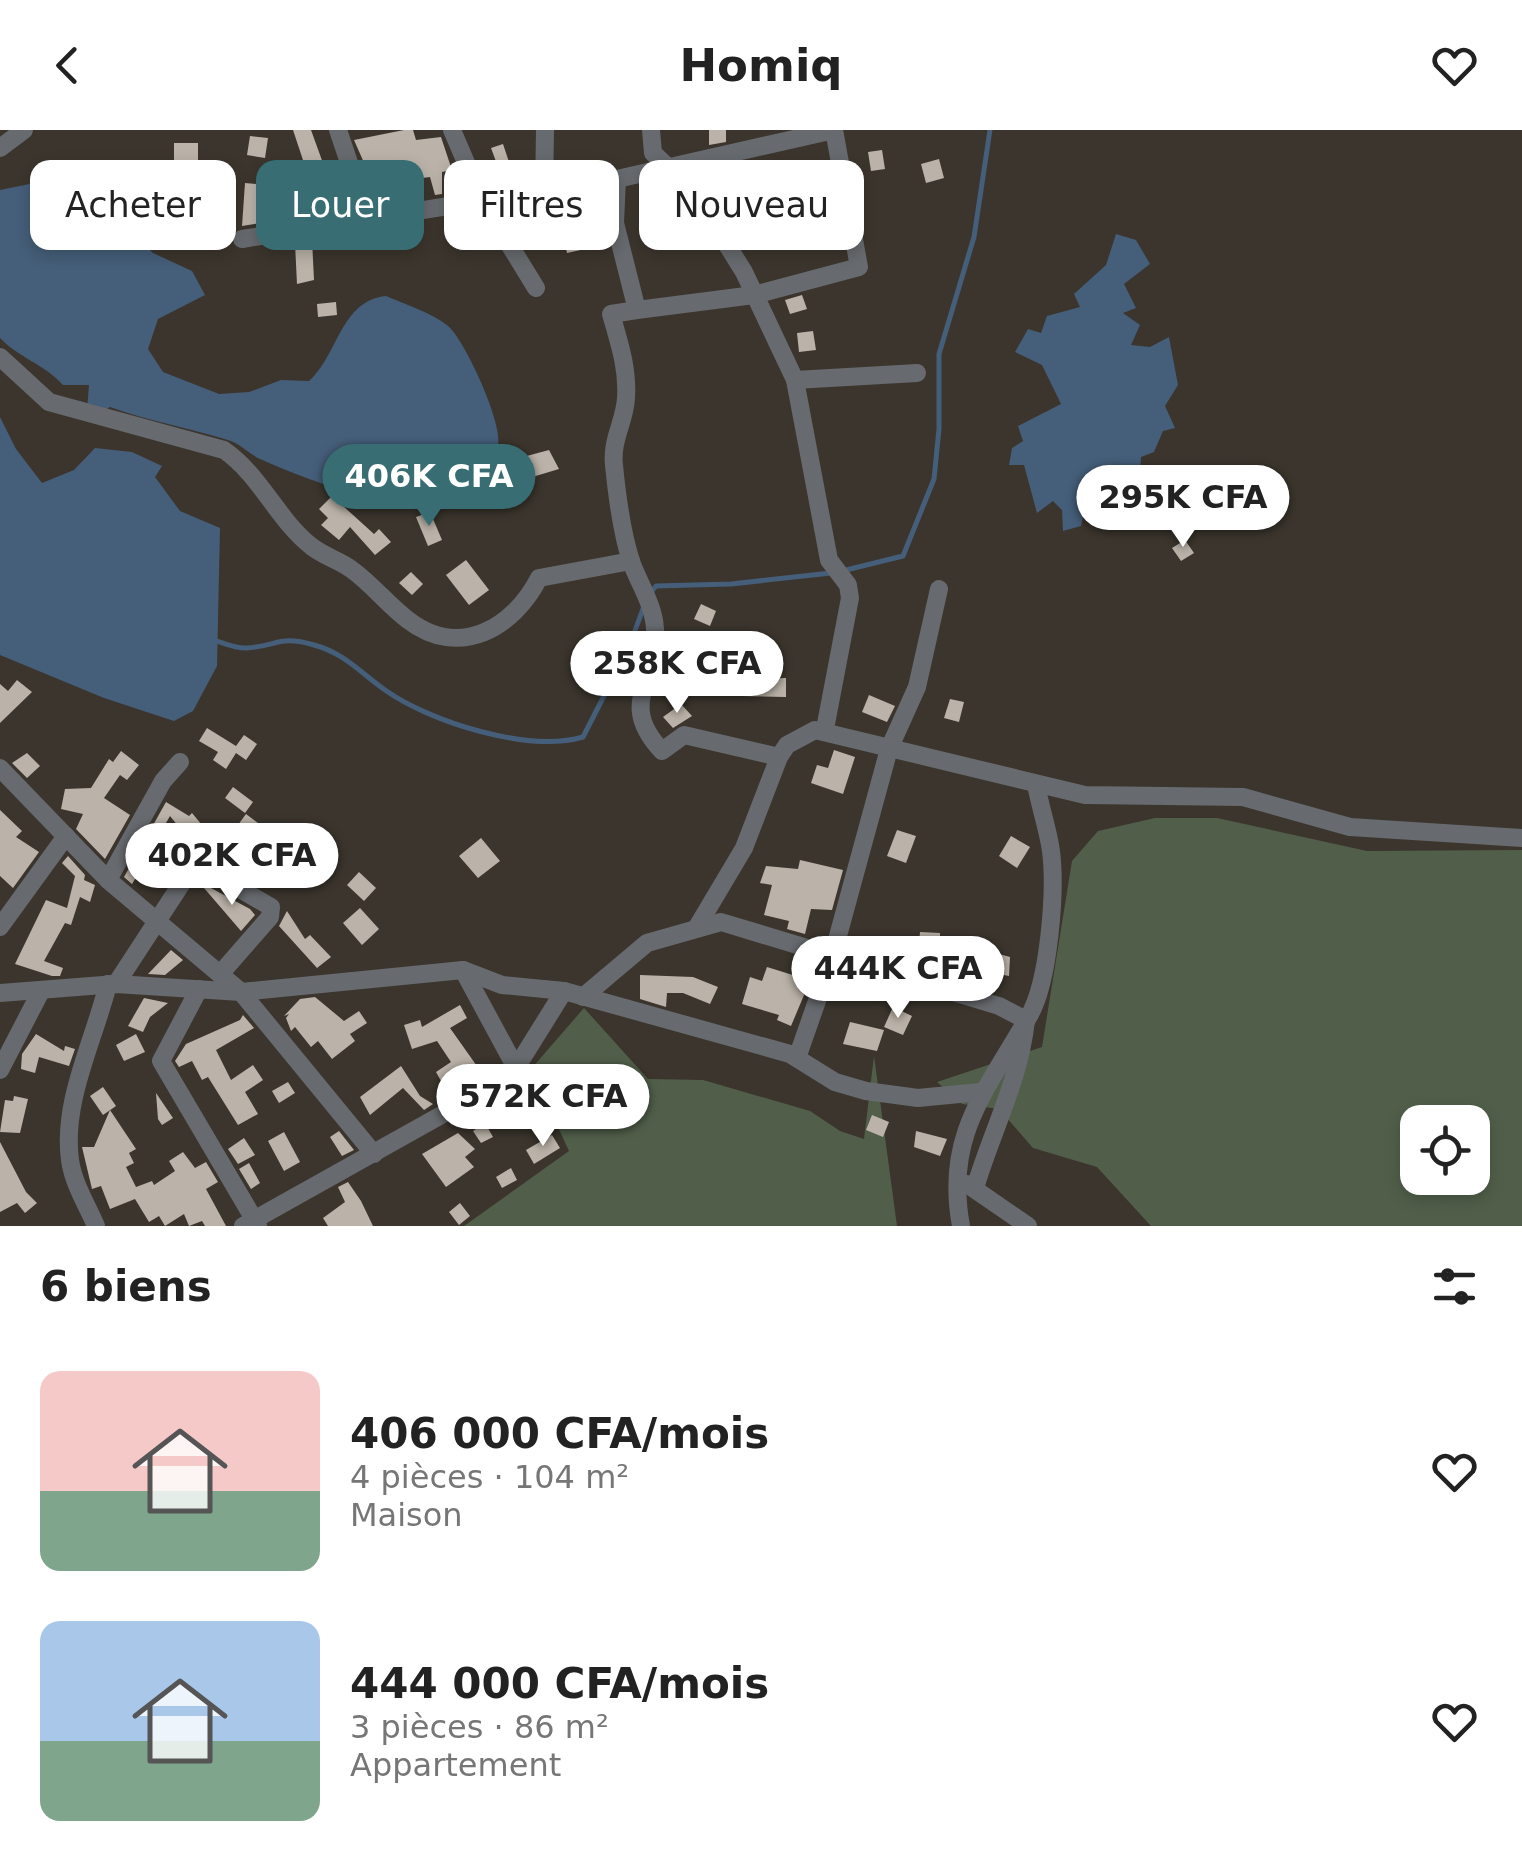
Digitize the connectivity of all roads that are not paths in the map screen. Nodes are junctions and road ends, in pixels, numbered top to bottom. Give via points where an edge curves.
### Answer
1 (24, 130) edge
2 (338, 130) edge
3 (452, 130) edge
4 (545, 130) edge
5 (651, 130) edge
6 (0, 148) edge
7 (348, 160) edge
8 (465, 160) edge
9 (544, 160) edge
10 (659, 160) edge
11 (693, 160) edge
12 (839, 160) edge
13 (256, 237) edge
14 (619, 238) edge
15 (242, 239) dead end
16 (513, 250) edge
17 (727, 250) edge
18 (856, 250) edge
19 (536, 288) dead end
20 (754, 295) junction
21 (638, 310) junction
22 (0, 357) edge
23 (917, 373) dead end
24 (795, 380) junction
25 (631, 561) junction
26 (939, 589) dead end
27 (825, 729) junction
28 (889, 748) junction
29 (780, 756) junction
30 (180, 762) dead end
31 (0, 768) edge
32 (1036, 784) junction
33 (66, 836) junction
34 (1522, 838) edge
35 (108, 880) junction
36 (156, 920) junction
37 (0, 927) edge
38 (697, 927) junction
39 (832, 958) junction
40 (463, 970) junction
41 (221, 973) junction
42 (112, 984) junction
43 (199, 989) junction
44 (41, 991) junction
45 (564, 991) junction
46 (241, 992) junction
47 (0, 993) edge
48 (583, 997) junction
49 (1026, 1020) junction
50 (797, 1058) junction
51 (516, 1068) junction
52 (0, 1070) edge
53 (980, 1092) junction
54 (374, 1154) junction
55 (956, 1178) junction
56 (975, 1188) junction
57 (252, 1224) edge
58 (96, 1226) edge
59 (961, 1226) edge
60 (1028, 1226) edge

1 - 6 street
2 - 7 street
3 - 8 street
4 - 9 street
5 - 10 street
11 - 12 street via 834,130
13 - 15 street
14 - 21 street
16 - 19 street
17 - 20 street
18 - 20 street via 859,267
20 - 21 street
20 - 24 street
21 - 25 street via 611,314 625,363 626,402 614,434 614,463
22 - 25 street via 49,402 224,450 245,465 310,546 352,570 412,623 443,635 486,636 526,603 539,578
23 - 24 street
24 - 27 street via 828,560 848,584 850,598
25 - 29 street via 655,625 638,711 652,740 662,751 684,735
26 - 28 street via 917,688
27 - 28 street
27 - 29 street via 800,736
28 - 32 street
28 - 39 street
29 - 38 street via 744,848
30 - 35 street
31 - 33 street
32 - 34 street via 1085,795 1243,797 1350,828
32 - 49 street via 1052,886 1041,983
33 - 35 street
33 - 37 street
35 - 36 street
36 - 41 street
36 - 41 street via 195,863 268,904 270,917
36 - 42 street
38 - 39 street via 720,922
38 - 48 street via 647,943
39 - 49 street via 966,994
39 - 50 street
40 - 45 street via 502,985
40 - 46 street
40 - 51 street
41 - 46 street
42 - 43 street
42 - 44 street
42 - 58 street via 69,1137 74,1177
43 - 46 street
43 - 57 street via 161,1060
44 - 47 street
44 - 52 street
45 - 48 street
45 - 51 street
46 - 54 street
48 - 50 street
49 - 53 street
49 - 56 street via 1022,1063
50 - 53 street via 834,1082 897,1097
51 - 54 street
53 - 55 street
54 - 57 street
55 - 56 street
55 - 59 street
56 - 60 street

